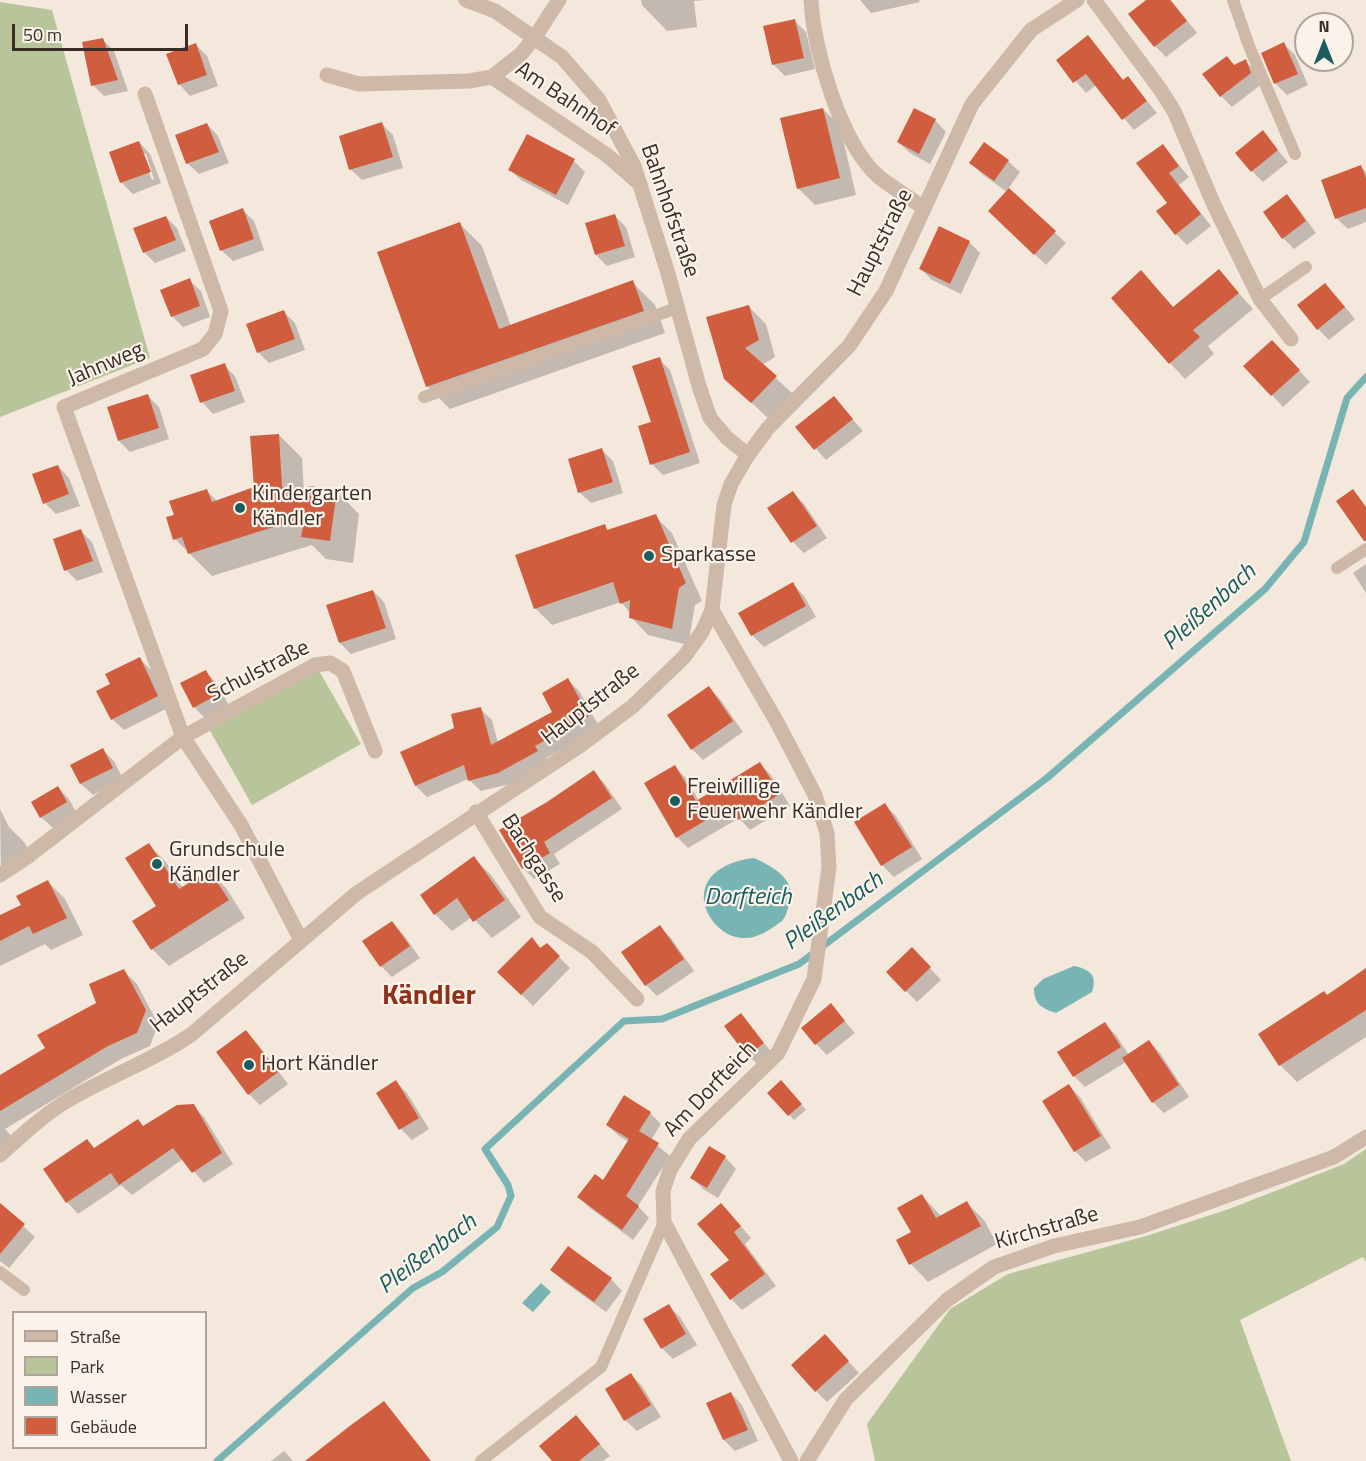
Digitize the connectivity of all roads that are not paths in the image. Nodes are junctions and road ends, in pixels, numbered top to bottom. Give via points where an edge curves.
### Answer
1 (466, 0) edge
2 (559, 0) edge
3 (811, 0) edge
4 (1077, 0) edge
5 (1094, 0) edge
6 (1233, 0) edge
7 (535, 37) junction
8 (327, 75) dead end
9 (492, 77) junction
10 (145, 94) dead end
11 (1295, 154) dead end
12 (640, 184) junction
13 (924, 208) junction
14 (1306, 267) dead end
15 (1260, 299) junction
16 (677, 308) junction
17 (1290, 339) dead end
18 (424, 397) dead end
19 (748, 455) junction
20 (1366, 549) edge
21 (1337, 568) dead end
22 (712, 610) junction
23 (183, 737) junction
24 (375, 751) dead end
25 (476, 812) junction
26 (0, 875) edge
27 (301, 940) junction
28 (637, 999) dead end
29 (1366, 1137) edge
30 (0, 1155) edge
31 (664, 1222) junction
32 (0, 1272) edge
33 (24, 1290) dead end
34 (481, 1461) edge
35 (791, 1461) edge
36 (807, 1461) edge

1 - 7 street, Am Bahnhof via 495,11
2 - 7 street
3 - 13 street via 821,57 850,140 878,176
4 - 13 street, Hauptstraße via 1031,30 972,104
5 - 15 street via 1173,111
6 - 11 lane
7 - 9 street, Am Bahnhof
7 - 12 street, Bahnhofstraße via 562,57 599,100
8 - 9 street, Am Bahnhof via 359,84
9 - 12 street, Am Bahnhof via 608,156
10 - 23 street, Jahnweg via 221,311 215,334 203,349 64,407
12 - 16 street, Bahnhofstraße
13 - 19 street, Hauptstraße via 886,291 849,346 768,428
14 - 15 lane
15 - 17 street
16 - 18 lane
16 - 19 street, Bahnhofstraße via 710,418
19 - 22 street, Hauptstraße via 724,505
20 - 21 lane
22 - 25 street, Hauptstraße via 684,657 633,706 581,745
22 - 31 street, Am Dorfteich via 810,785 827,833 829,867 814,979 778,1053 689,1139 670,1170 663,1191
23 - 24 street, Schulstraße via 315,665 330,663 343,671
23 - 26 street, Schulstraße
23 - 27 street via 241,825
25 - 27 street, Hauptstraße via 357,893
25 - 28 street, Bachgasse via 540,917 592,952
27 - 30 street, Hauptstraße via 192,1034 66,1102 37,1121
29 - 36 street, Kirchstraße via 1334,1157 1151,1223 1054,1246 994,1266 947,1300 846,1399
31 - 34 lane via 601,1367
31 - 35 street, Am Dorfteich
32 - 33 lane

